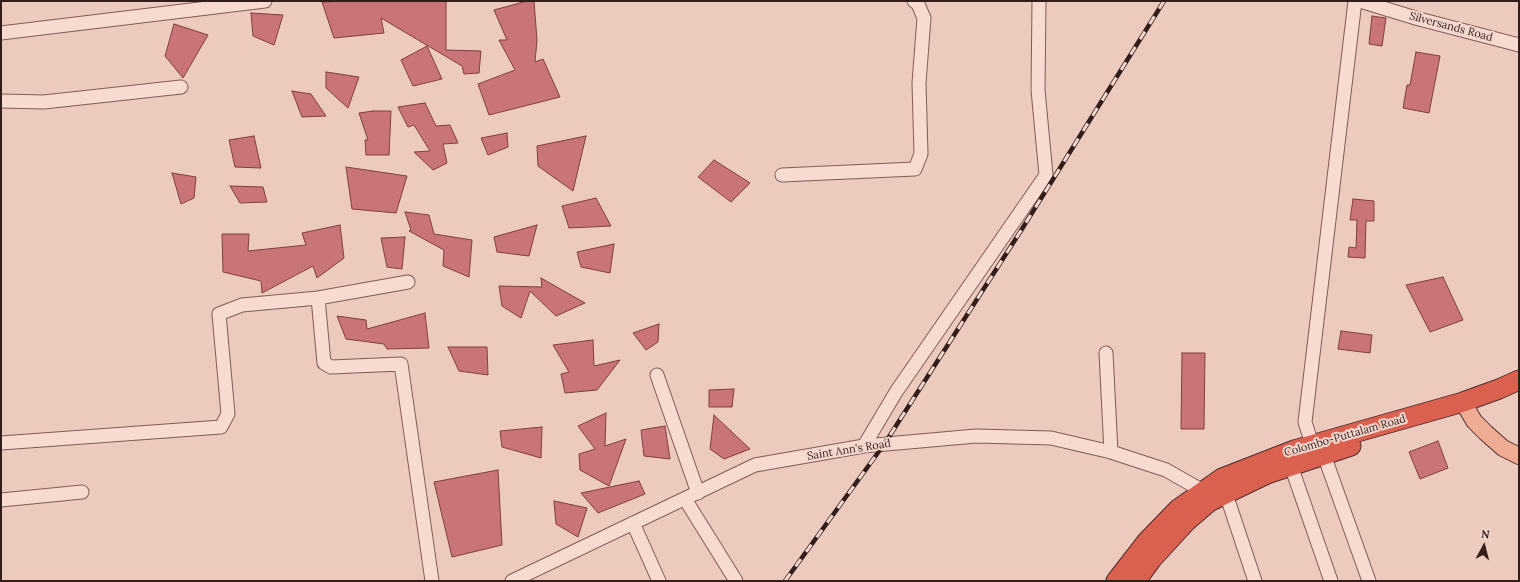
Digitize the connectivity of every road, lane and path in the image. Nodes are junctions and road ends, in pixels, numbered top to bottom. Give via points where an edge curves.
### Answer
1 (265, 1) edge
2 (914, 1) edge
3 (1039, 1) edge
4 (1355, 1) edge
5 (1360, 1) edge
6 (1401, 7) edge
7 (1, 33) edge
8 (1519, 41) edge
9 (181, 87) dead end
10 (1, 101) edge
11 (782, 175) dead end
12 (408, 282) dead end
13 (318, 298) junction
14 (1106, 353) dead end
15 (657, 375) dead end
16 (1519, 380) edge
17 (1519, 390) edge
18 (1465, 405) junction
19 (1, 443) edge
20 (864, 446) junction
21 (1318, 449) junction
22 (1111, 452) junction
23 (1519, 456) edge
24 (1291, 466) junction
25 (82, 492) dead end
26 (698, 493) junction
27 (1214, 495) junction
28 (685, 499) junction
29 (1, 500) edge
30 (633, 524) junction
31 (432, 581) edge
32 (512, 581) edge
33 (659, 581) edge
34 (736, 581) edge
35 (1116, 581) edge
36 (1136, 581) edge
37 (1255, 581) edge
38 (1331, 581) edge
39 (1369, 581) edge

1 - 7 street
2 - 11 street via 924,18 919,83 921,154 914,168
3 - 20 street via 1038,90 1046,175 896,392
4 - 21 street via 1305,422
5 - 6 street, Silversands Road
6 - 8 street, Silversands Road
9 - 10 street via 44,102
12 - 13 street
13 - 19 street via 242,305 219,314 228,414 220,427
13 - 31 street via 324,363 331,367 401,364
14 - 22 street
15 - 26 street
16 - 18 highway, Colombo-Puttalam Road
17 - 18 highway, Colombo-Puttalam Road
18 - 21 highway, Colombo-Puttalam Road
18 - 23 main road via 1474,421 1486,434 1503,448
20 - 22 street, Saint Ann's Road via 976,436 1051,438
20 - 26 street, Saint Ann's Road via 755,465
21 - 24 highway, Colombo-Puttalam Road
21 - 27 highway, Colombo-Puttalam Road via 1247,468 1222,478
21 - 39 street
22 - 27 street, Saint Ann's Road via 1166,470
24 - 27 highway, Colombo-Puttalam Road
24 - 38 street
25 - 29 street
26 - 28 street, Saint Ann's Road
27 - 35 highway, Colombo-Puttalam Road via 1178,509 1152,536
27 - 36 highway, Colombo-Puttalam Road via 1152,559
27 - 37 street
28 - 30 street, Saint Ann's Road
28 - 34 street
30 - 32 street, Saint Ann's Road
30 - 33 street

